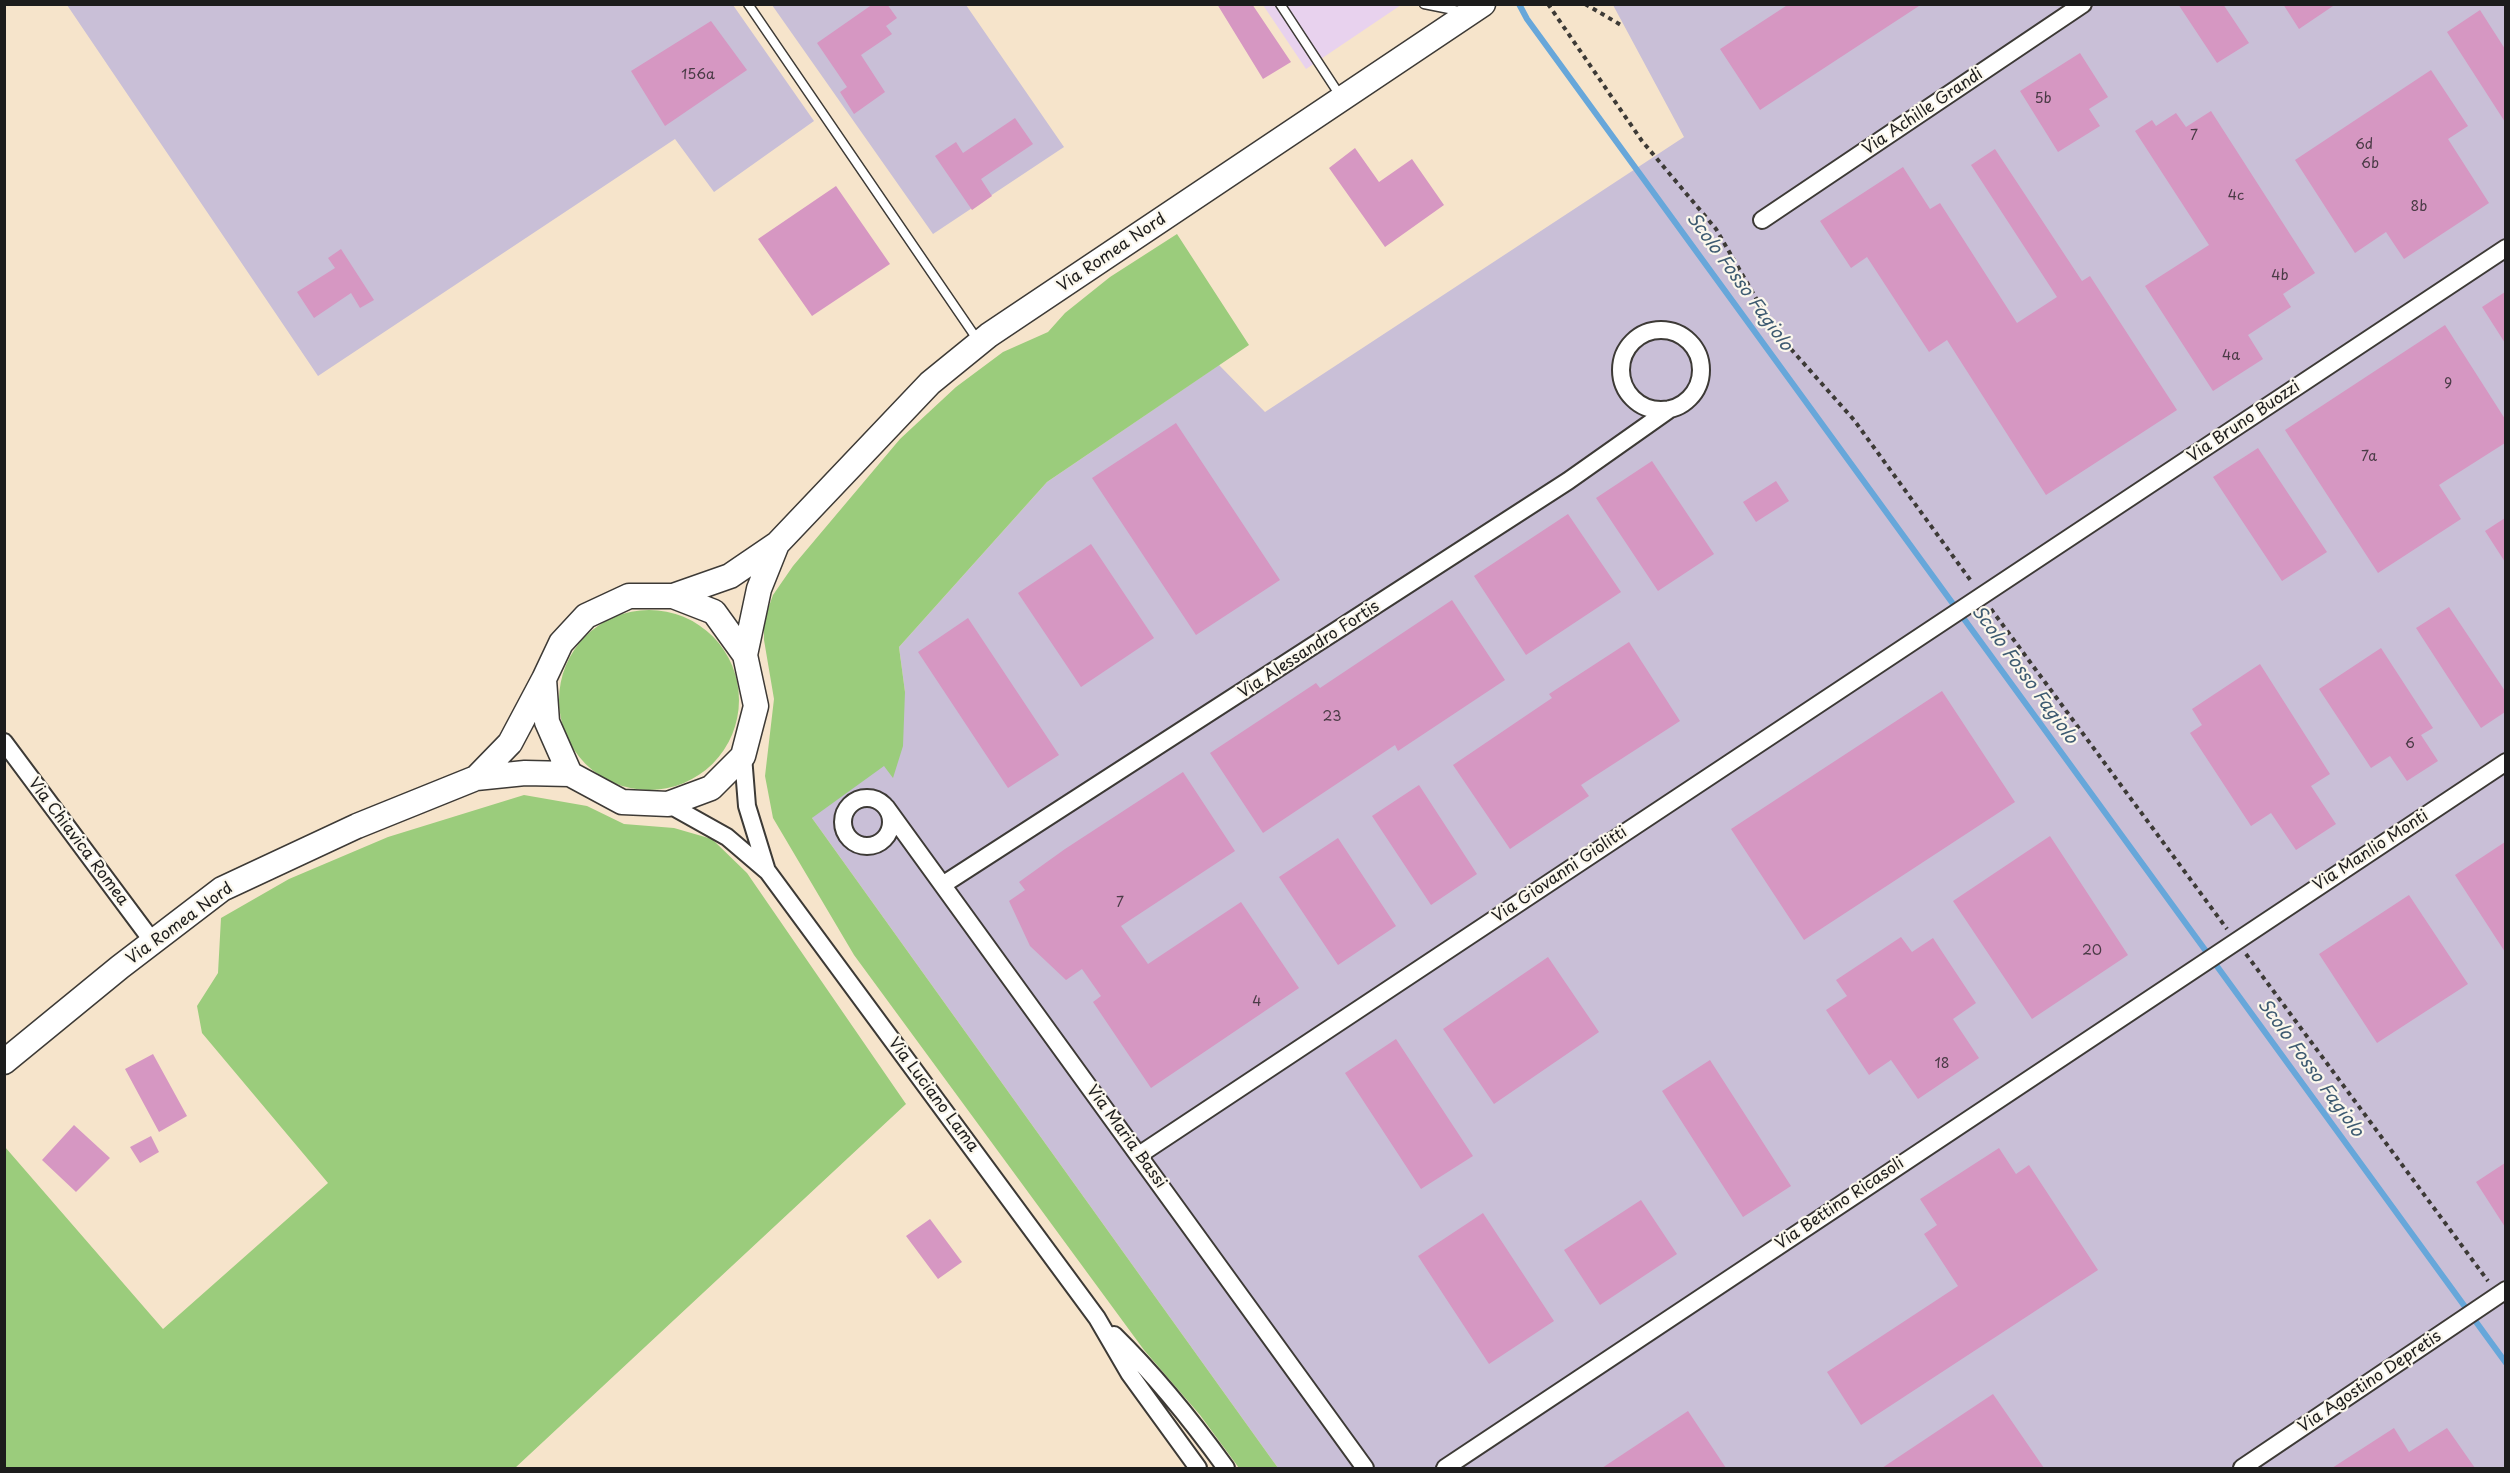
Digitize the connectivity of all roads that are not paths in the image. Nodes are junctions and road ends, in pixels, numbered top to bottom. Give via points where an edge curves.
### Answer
1 (748, 4) edge
2 (1280, 4) edge
3 (1424, 4) edge
4 (2083, 4) edge
5 (1476, 9) edge
6 (1342, 98) junction
7 (1762, 220) dead end
8 (2505, 248) edge
9 (980, 342) junction
10 (1670, 409) junction
11 (777, 544) junction
12 (674, 596) junction
13 (1982, 596) joint
14 (745, 656) junction
15 (544, 679) junction
16 (4, 742) edge
17 (743, 756) junction
18 (2505, 762) edge
19 (570, 774) junction
20 (476, 778) junction
21 (668, 804) junction
22 (886, 807) dead end
23 (768, 872) junction
24 (944, 884) junction
25 (2236, 940) joint
26 (153, 942) junction
27 (4, 1062) edge
28 (1139, 1155) junction
29 (2502, 1293) edge
30 (1097, 1318) junction
31 (1177, 1440) junction
32 (1198, 1468) edge
33 (1209, 1468) edge
34 (1226, 1468) edge
35 (1365, 1468) edge
36 (1445, 1468) edge
37 (2242, 1468) edge

1 - 9 lane
2 - 6 lane
3 - 5 lane
4 - 7 street, Via Achille Grandi
5 - 6 main road, Via Romea Nord
6 - 9 main road, Via Romea Nord
8 - 13 street, Via Bruno Buozzi
9 - 11 main road, Via Romea Nord via 930,383
10 - 10 street, Via Alessandro Fortis via 1693,394 1701,365 1697,351 1681,334 1649,330 1629,344 1622,356 1620,375 1633,399 1644,407
10 - 24 street, Via Alessandro Fortis via 1568,482
11 - 12 main road, Via Romea Nord via 730,576
11 - 14 main road, Via Romea Nord via 759,589
12 - 14 main road via 714,612
12 - 15 main road via 629,596 586,616 561,643
13 - 28 street, Via Giovanni Giolitti
14 - 17 main road via 756,706
15 - 19 main road via 547,722
15 - 20 main road, Via Romea Nord via 510,743
16 - 26 street, Via Chiavica Romea
17 - 21 main road via 711,788
17 - 23 street, Via Luciano Lama via 747,806
18 - 25 street, Via Manlio Monti
19 - 20 main road, Via Romea Nord via 525,772
19 - 21 main road via 622,802
20 - 26 main road, Via Romea Nord via 357,826 222,889
21 - 23 street, Via Luciano Lama via 727,837
22 - 24 street, Via Maria Bassi
23 - 30 street, Via Luciano Lama
24 - 28 street, Via Maria Bassi
25 - 36 street, Via Bettino Ricasoli
26 - 27 main road, Via Romea Nord
28 - 35 street, Via Maria Bassi
29 - 37 street, Via Agostino Depretis
30 - 31 street, Via Luciano Lama via 1129,1373
30 - 34 street, Via Luciano Lama via 1153,1375
31 - 32 street, Via Luciano Lama
31 - 33 street, Via Luciano Lama

